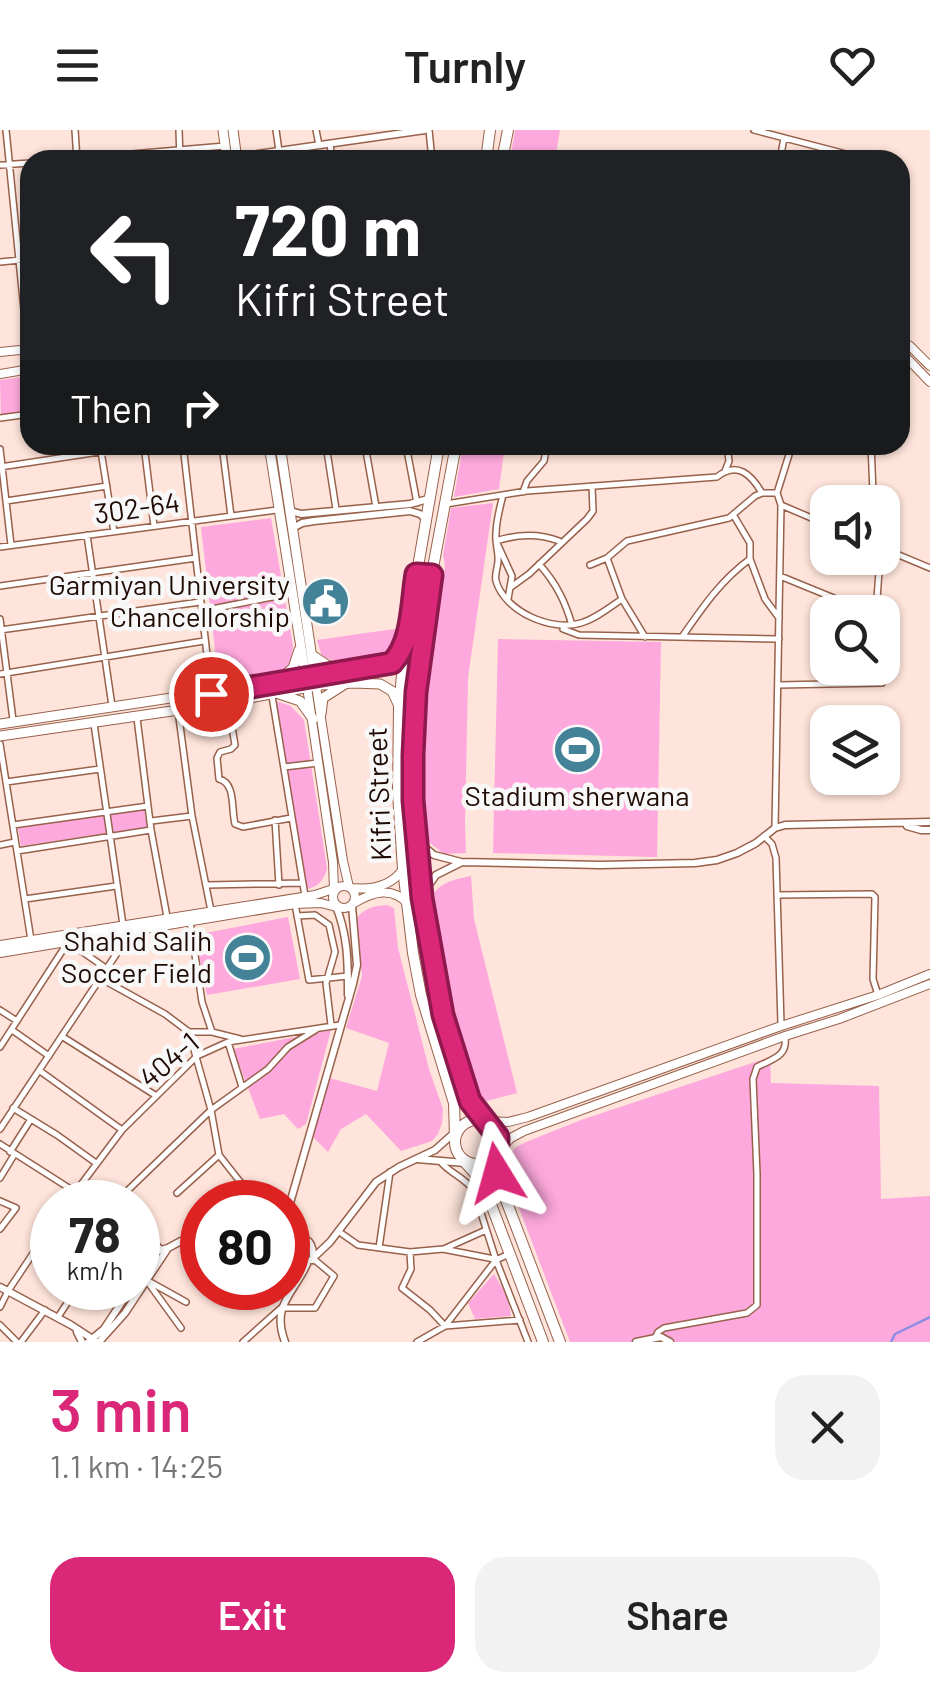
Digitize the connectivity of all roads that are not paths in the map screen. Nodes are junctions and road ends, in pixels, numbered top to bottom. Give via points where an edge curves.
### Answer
1 (6, 130) edge
2 (179, 130) edge
3 (223, 130) edge
4 (316, 130) edge
5 (355, 130) edge
6 (427, 130) edge
7 (754, 130) edge
8 (395, 132) edge
9 (784, 138) junction
10 (356, 140) junction
11 (330, 144) junction
12 (225, 146) junction
13 (318, 146) junction
14 (180, 150) joint
15 (228, 150) edge
16 (288, 150) edge
17 (331, 150) edge
18 (782, 150) edge
19 (830, 150) edge
20 (20, 163) edge
21 (9, 164) junction
22 (0, 165) edge
23 (19, 260) junction
24 (0, 262) edge
25 (20, 269) edge
26 (910, 346) edge
27 (910, 361) edge
28 (930, 366) edge
29 (930, 382) edge
30 (0, 449) edge
31 (64, 455) edge
32 (102, 455) edge
33 (145, 455) edge
34 (184, 455) edge
35 (223, 455) edge
36 (272, 455) edge
37 (281, 455) edge
38 (328, 455) edge
39 (367, 455) edge
40 (408, 455) edge
41 (434, 455) edge
42 (454, 455) edge
43 (545, 455) edge
44 (728, 455) edge
45 (789, 455) edge
46 (871, 455) edge
47 (1, 467) edge
48 (726, 471) junction
49 (873, 485) edge
50 (107, 486) junction
51 (592, 486) junction
52 (522, 492) junction
53 (762, 493) junction
54 (777, 493) junction
55 (503, 495) junction
56 (6, 501) junction
57 (417, 504) junction
58 (446, 504) junction
59 (284, 505) junction
60 (781, 505) junction
61 (376, 507) junction
62 (336, 509) junction
63 (734, 515) junction
64 (231, 516) junction
65 (313, 516) junction
66 (810, 517) edge
67 (426, 519) junction
68 (192, 521) junction
69 (154, 526) junction
70 (293, 528) junction
71 (114, 532) junction
72 (88, 536) junction
73 (496, 541) junction
74 (561, 541) junction
75 (11, 546) junction
76 (0, 548) edge
77 (900, 556) edge
78 (196, 558) junction
79 (607, 558) junction
80 (750, 559) junction
81 (539, 564) junction
82 (590, 565) dead end
83 (930, 568) edge
84 (93, 572) junction
85 (416, 574) junction
86 (432, 575) junction
87 (780, 576) junction
88 (0, 586) edge
89 (512, 587) junction
90 (293, 594) junction
91 (826, 595) edge
92 (508, 599) junction
93 (622, 599) junction
94 (200, 602) junction
95 (202, 611) junction
96 (99, 616) junction
97 (779, 618) junction
98 (0, 619) edge
99 (572, 625) junction
100 (558, 627) junction
101 (1, 630) edge
102 (645, 637) junction
103 (682, 637) junction
104 (778, 639) junction
105 (205, 641) junction
106 (300, 642) junction
107 (406, 642) junction
108 (312, 654) junction
109 (105, 658) junction
110 (350, 671) junction
111 (4, 674) edge
112 (311, 682) junction
113 (346, 683) junction
114 (830, 685) edge
115 (778, 686) junction
116 (272, 688) junction
117 (211, 694) junction
118 (228, 701) junction
119 (112, 708) junction
120 (399, 708) junction
121 (178, 710) junction
122 (136, 715) junction
123 (317, 716) junction
124 (94, 721) junction
125 (14, 722) junction
126 (0, 724) edge
127 (0, 740) edge
128 (318, 763) junction
129 (284, 768) junction
130 (100, 769) junction
131 (6, 782) junction
132 (148, 806) junction
133 (105, 812) junction
134 (192, 816) junction
135 (292, 818) junction
136 (275, 820) junction
137 (151, 821) junction
138 (930, 822) edge
139 (901, 824) junction
140 (12, 825) junction
141 (776, 828) junction
142 (152, 830) junction
143 (930, 830) edge
144 (764, 836) junction
145 (108, 837) junction
146 (416, 840) junction
147 (15, 842) junction
148 (0, 844) edge
149 (17, 851) junction
150 (461, 862) junction
151 (334, 868) junction
152 (403, 870) junction
153 (303, 883) junction
154 (207, 885) junction
155 (279, 885) junction
156 (116, 886) junction
157 (341, 889) junction
158 (319, 894) junction
159 (778, 895) junction
160 (304, 896) junction
161 (422, 898) junction
162 (24, 899) junction
163 (295, 904) junction
164 (353, 904) junction
165 (408, 904) junction
166 (337, 907) junction
167 (211, 910) junction
168 (238, 910) junction
169 (297, 916) junction
170 (168, 918) junction
171 (190, 921) junction
172 (127, 928) junction
173 (31, 940) junction
174 (71, 942) junction
175 (2, 950) edge
176 (0, 962) edge
177 (352, 964) junction
178 (107, 969) junction
179 (930, 974) edge
180 (348, 976) junction
181 (328, 977) junction
182 (100, 978) junction
183 (930, 984) edge
184 (878, 995) junction
185 (348, 1001) junction
186 (0, 1010) edge
187 (17, 1021) junction
188 (336, 1025) junction
189 (319, 1027) junction
190 (12, 1030) junction
191 (783, 1031) junction
192 (189, 1032) junction
193 (212, 1032) junction
194 (63, 1038) junction
195 (243, 1040) junction
196 (228, 1042) junction
197 (0, 1047) edge
198 (49, 1056) junction
199 (197, 1056) junction
200 (40, 1071) junction
201 (242, 1088) junction
202 (155, 1095) junction
203 (14, 1108) junction
204 (212, 1110) junction
205 (21, 1113) junction
206 (31, 1119) junction
207 (487, 1123) junction
208 (0, 1129) edge
209 (24, 1130) junction
210 (122, 1130) junction
211 (456, 1133) junction
212 (0, 1144) edge
213 (497, 1150) junction
214 (12, 1153) junction
215 (219, 1154) junction
216 (416, 1159) junction
217 (439, 1160) junction
218 (465, 1161) junction
219 (96, 1163) junction
220 (390, 1172) junction
221 (0, 1178) edge
222 (55, 1180) edge
223 (84, 1180) edge
224 (139, 1180) edge
225 (238, 1180) edge
226 (296, 1180) edge
227 (177, 1193) dead end
228 (0, 1201) edge
229 (0, 1229) edge
230 (486, 1230) junction
231 (338, 1231) junction
232 (180, 1242) edge
233 (311, 1245) joint
234 (160, 1247) edge
235 (324, 1248) junction
236 (379, 1248) junction
237 (444, 1249) junction
238 (165, 1250) junction
239 (160, 1252) edge
240 (410, 1252) junction
241 (30, 1254) edge
242 (509, 1254) junction
243 (160, 1258) edge
244 (310, 1259) edge
245 (496, 1260) junction
246 (310, 1261) edge
247 (310, 1262) edge
248 (4, 1289) edge
249 (160, 1298) edge
250 (30, 1302) edge
251 (0, 1307) edge
252 (310, 1308) edge
253 (45, 1310) joint
254 (63, 1310) edge
255 (117, 1310) edge
256 (126, 1310) edge
257 (280, 1310) edge
258 (282, 1310) edge
259 (58, 1317) junction
260 (520, 1320) junction
261 (68, 1324) junction
262 (0, 1325) edge
263 (445, 1326) junction
264 (181, 1328) dead end
265 (654, 1338) junction
266 (19, 1342) edge
267 (91, 1342) edge
268 (243, 1342) edge
269 (285, 1342) edge
270 (417, 1342) edge
271 (528, 1342) edge
272 (542, 1342) edge
273 (560, 1342) edge
274 (636, 1342) edge
275 (670, 1342) edge

1 - 21 street
2 - 14 street
3 - 12 main road
4 - 13 street
5 - 10 street
6 - 8 street
7 - 9 street
8 - 10 street
9 - 18 street
9 - 19 street
10 - 11 street
11 - 13 street
11 - 17 street
12 - 14 street
12 - 15 main road
13 - 16 street
20 - 21 street
21 - 22 street
21 - 23 street
23 - 24 street
23 - 25 street
26 - 28 main road
27 - 29 main road
30 - 47 street
31 - 47 street
32 - 50 street
33 - 69 street
34 - 68 street
35 - 64 street
36 - 59 main road
37 - 59 main road
38 - 62 street
39 - 61 street
40 - 57 street
41 - 57 highway, Kifri Street
42 - 58 highway, Kifri Street
43 - 52 street
44 - 48 street
45 - 54 street
46 - 49 street
47 - 56 street
48 - 51 street
48 - 53 street via 744,472
50 - 56 street
50 - 71 street
51 - 52 street
51 - 74 street via 593,511
52 - 55 street
53 - 54 street
53 - 63 street
54 - 60 street
55 - 58 street
55 - 73 street
56 - 75 street
57 - 61 street
57 - 65 street
57 - 67 highway, Kifri Street
57 - 67 street
58 - 86 highway, Kifri Street
59 - 64 street, 302-64
59 - 65 street
59 - 70 main road
59 - 90 main road
60 - 66 street
60 - 87 street
61 - 62 street
62 - 65 street
63 - 79 street via 627,541
63 - 80 street via 750,543
64 - 68 street, 302-64
65 - 70 street
67 - 85 highway, Kifri Street
68 - 69 street, 302-64
68 - 78 street
69 - 71 street, 302-64
70 - 108 main road
71 - 72 street, 302-64
72 - 75 street, 302-64
72 - 84 street
73 - 74 street via 533,534
73 - 89 street
73 - 92 street via 496,582
74 - 81 street
75 - 76 street, 302-64
77 - 83 street
78 - 84 street
78 - 94 street
79 - 82 street
79 - 93 street
80 - 97 street
80 - 103 street via 708,598
81 - 89 street
81 - 99 street
84 - 88 street
84 - 96 street
85 - 86 highway
85 - 107 highway, Kifri Street
86 - 146 highway, Kifri Street via 416,692
87 - 91 street
87 - 97 street
89 - 92 street
90 - 95 street
90 - 106 main road
92 - 100 street
93 - 99 street
93 - 102 street
94 - 95 street
94 - 96 street
95 - 105 street
96 - 101 street
96 - 109 street
97 - 104 street
98 - 101 street
99 - 100 street
100 - 102 street via 579,636
101 - 111 street
102 - 103 street
103 - 104 street
104 - 115 street
105 - 109 street
105 - 117 street
106 - 112 main road
106 - 116 main road via 294,668
107 - 110 main road via 392,663
107 - 120 highway, Kifri Street
108 - 110 main road
108 - 112 main road
109 - 111 street
109 - 119 street
110 - 112 main road
111 - 125 street
112 - 113 main road
112 - 116 main road
112 - 123 main road
113 - 120 main road via 380,684
113 - 123 main road via 323,698
114 - 115 street
115 - 141 street
116 - 117 main road
116 - 118 main road
116 - 123 main road
116 - 129 street
117 - 119 main road
118 - 121 main road
118 - 136 street via 236,742 217,758 218,779 230,785 236,824
119 - 125 main road
120 - 152 highway, Kifri Street
121 - 122 main road
121 - 134 street
122 - 124 main road
122 - 132 street
123 - 128 main road
123 - 157 main road
124 - 127 main road
124 - 130 street
125 - 126 main road
127 - 131 street
128 - 129 street
128 - 151 main road
129 - 135 street
130 - 131 street
130 - 133 street
131 - 140 street
132 - 133 street
132 - 137 street
133 - 140 street
133 - 145 street
134 - 137 street
134 - 154 street
135 - 136 street
135 - 153 street
136 - 155 street
137 - 142 street
138 - 139 street
139 - 141 street
139 - 143 street
140 - 147 street
141 - 144 street
142 - 145 street
142 - 170 street
144 - 150 street via 737,853 695,863
144 - 159 street via 775,851
145 - 149 street
145 - 156 street
146 - 150 street
146 - 161 highway, Kifri Street
147 - 148 street
147 - 149 street
149 - 162 street
150 - 161 street via 436,875
151 - 157 main road
151 - 158 main road
152 - 157 main road via 386,884
152 - 165 highway, Kifri Street
153 - 155 street
153 - 160 street
154 - 155 street
154 - 167 street
156 - 162 street
156 - 172 street
157 - 158 main road
157 - 164 main road via 355,895
157 - 166 main road
158 - 160 main road
159 - 184 street via 872,894
159 - 191 street
160 - 168 main road
161 - 207 highway, Kifri Street via 451,1044 470,1101
162 - 173 street
163 - 166 main road
163 - 168 main road
163 - 169 street
164 - 165 main road via 388,892
164 - 166 main road
164 - 177 street
165 - 211 highway, Kifri Street via 417,975 454,1104
166 - 177 street
167 - 168 main road
167 - 170 main road
168 - 171 main road
169 - 181 street via 309,980
169 - 181 street via 315,915 329,925 335,952
170 - 172 main road
171 - 172 main road
171 - 193 street
172 - 173 main road
172 - 174 main road
172 - 178 street
173 - 175 main road
174 - 175 main road
174 - 178 street
174 - 187 street
175 - 176 street
177 - 180 street
177 - 185 street
178 - 182 street
179 - 184 main road
180 - 181 street
180 - 185 street
181 - 188 street
182 - 192 street
182 - 194 street
183 - 191 main road via 839,1019
184 - 191 main road
185 - 188 street
186 - 187 street
187 - 190 street
188 - 189 street, 404-1
188 - 226 street
189 - 195 street, 404-1
189 - 201 street
190 - 197 street
190 - 198 street
191 - 207 main road via 518,1120
191 - 213 main road via 524,1131
191 - 265 street via 783,1052 757,1067 753,1079 757,1306 664,1328
192 - 193 street
192 - 199 street
193 - 195 street
194 - 198 street
194 - 202 street
195 - 196 street, 404-1
196 - 199 street, 404-1
196 - 201 street
198 - 200 street
199 - 202 street, 404-1
199 - 204 street
200 - 203 street
200 - 210 street
201 - 204 street
202 - 210 street, 404-1
203 - 205 street
203 - 208 street
204 - 215 street
204 - 224 street
205 - 206 street
205 - 209 street
206 - 209 street
206 - 219 street
207 - 211 highway via 470,1121
207 - 213 highway via 498,1137
209 - 214 street
210 - 219 street, 404-1
211 - 216 street
211 - 218 highway
212 - 214 street
213 - 218 highway via 486,1162
213 - 273 highway via 498,1179
214 - 221 street
214 - 222 street
215 - 225 street
215 - 227 street
216 - 217 street
216 - 220 street
217 - 218 street
217 - 230 street via 468,1182
218 - 242 highway via 485,1188
219 - 223 street, 404-1
220 - 231 street
220 - 236 street
228 - 229 street via 16,1208
230 - 237 street
230 - 245 street
231 - 235 street
231 - 236 street via 358,1245
232 - 238 street
233 - 235 street
233 - 244 street
234 - 238 street
235 - 246 street
236 - 240 street
237 - 240 street
237 - 245 street
238 - 239 street
238 - 243 street
240 - 263 street via 402,1288
241 - 248 street
242 - 245 street
242 - 272 highway
245 - 260 street
245 - 263 street
247 - 252 street via 334,1276
248 - 250 street
248 - 251 street
249 - 264 street
253 - 259 street
253 - 266 street
254 - 259 street
255 - 267 street
256 - 267 street
257 - 268 street
258 - 269 street
259 - 261 street
260 - 263 street
260 - 271 street
261 - 267 street
261 - 267 street
262 - 266 street
263 - 270 street
265 - 274 street
265 - 275 street

